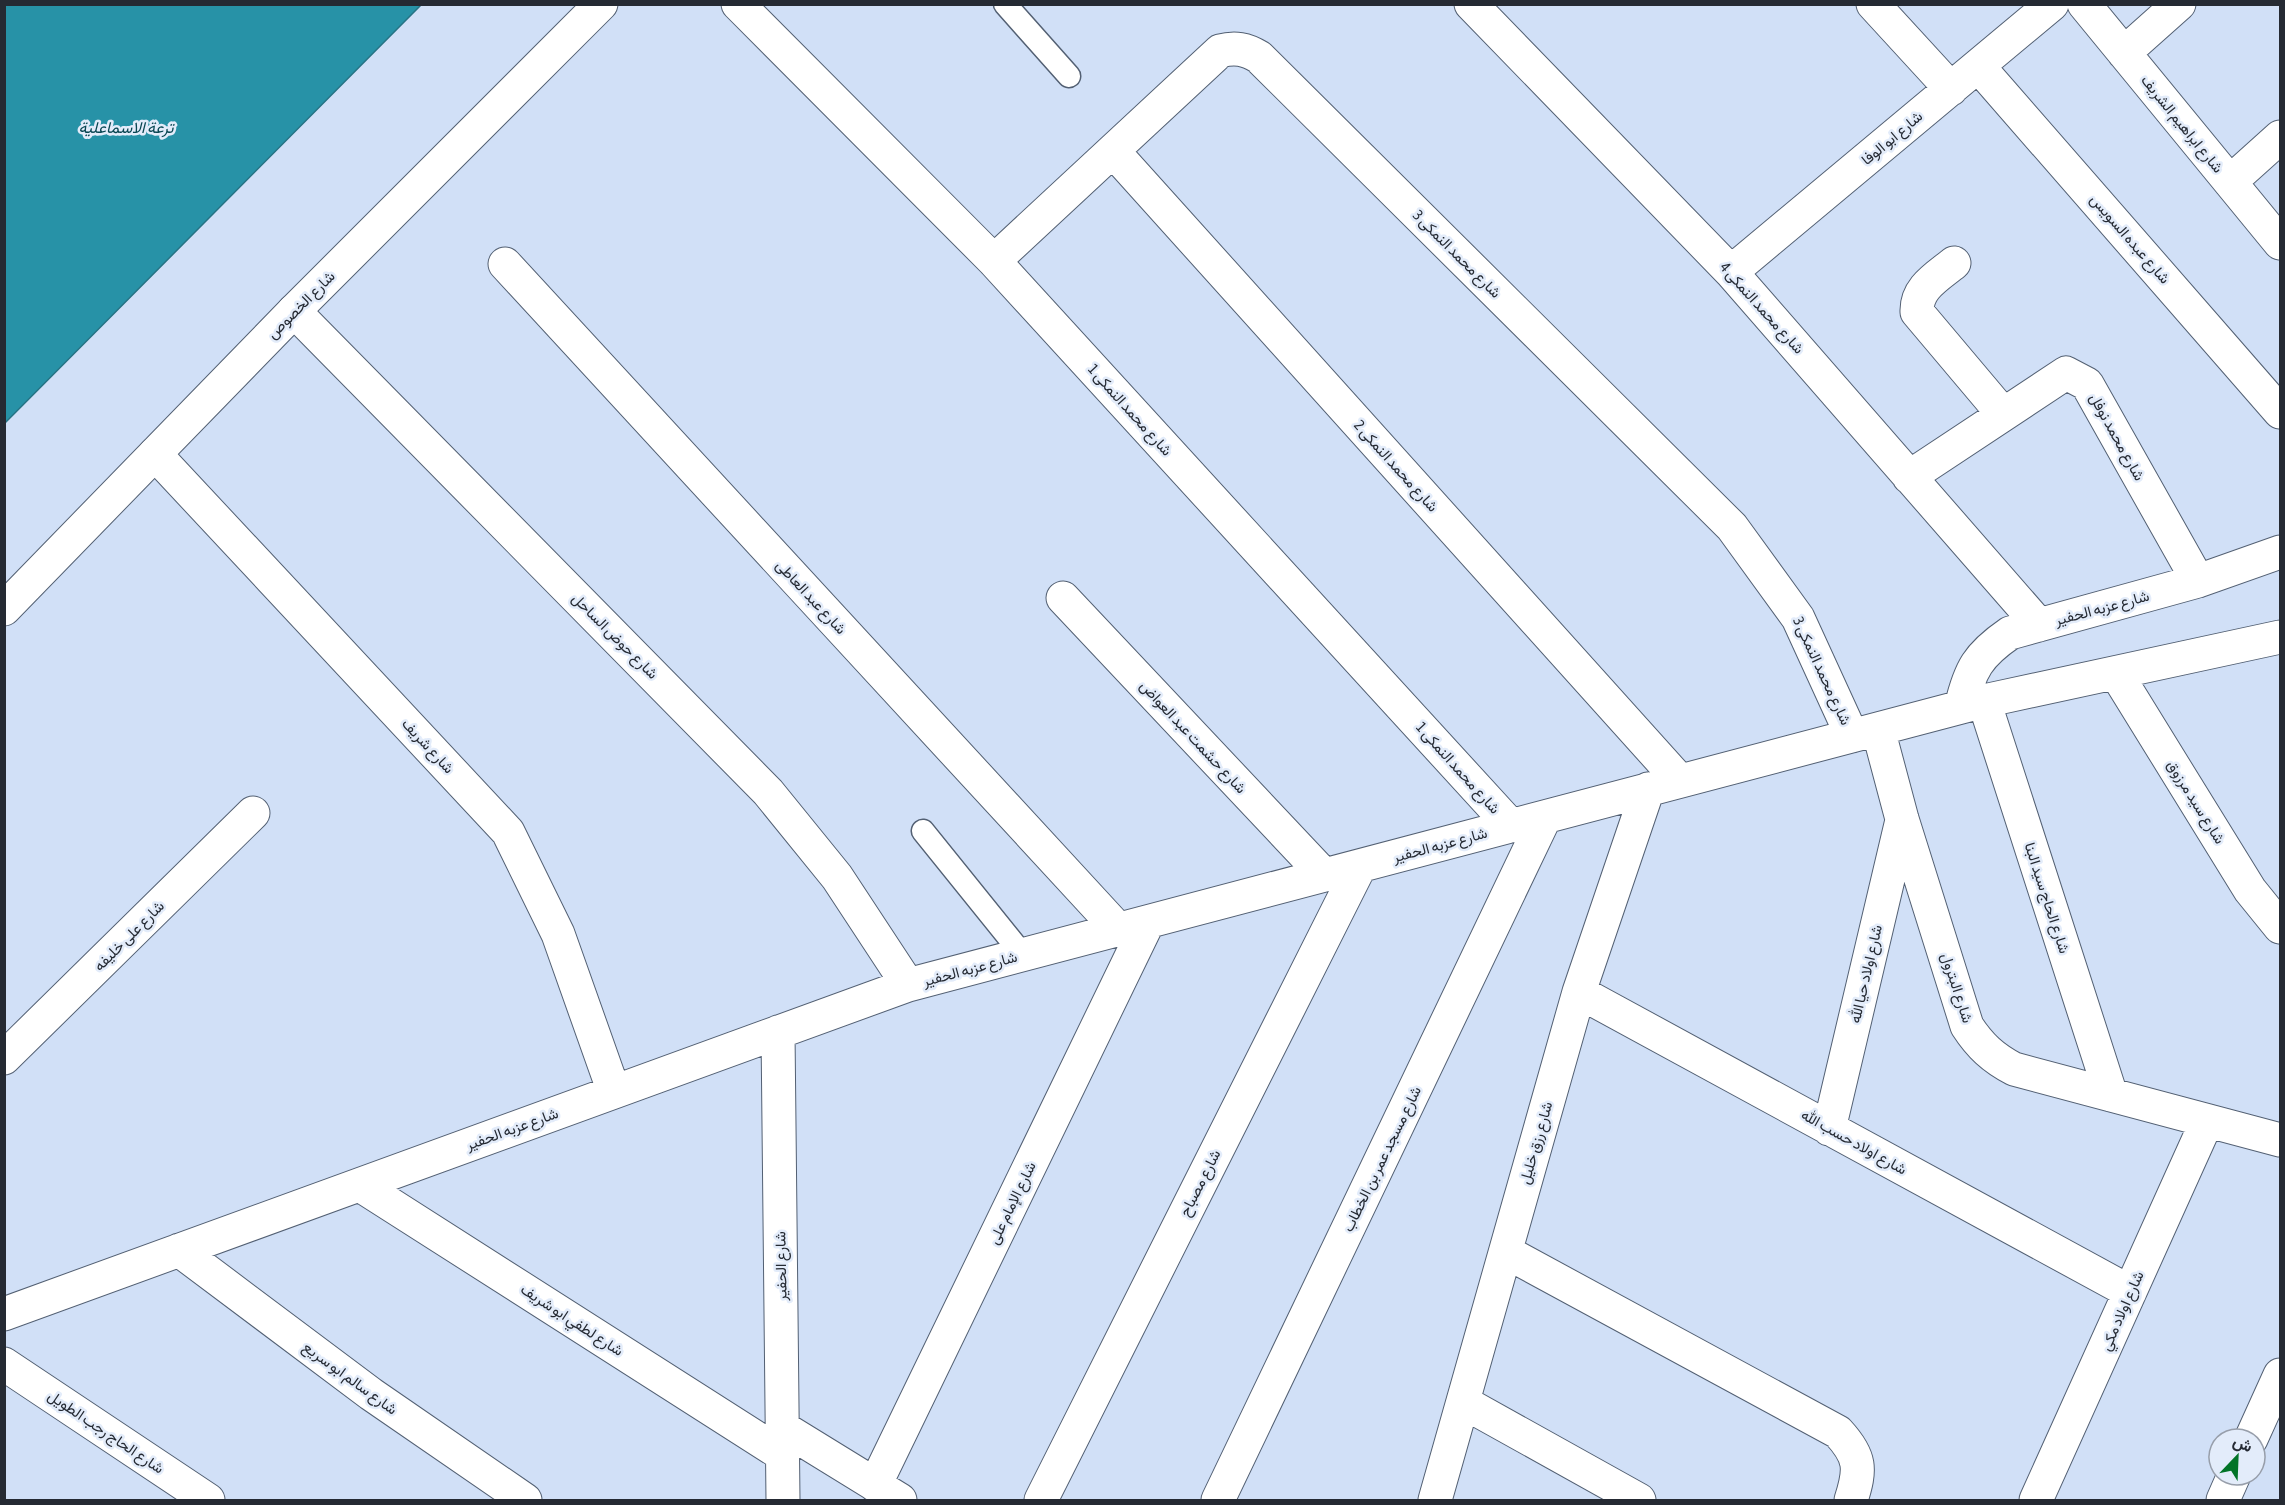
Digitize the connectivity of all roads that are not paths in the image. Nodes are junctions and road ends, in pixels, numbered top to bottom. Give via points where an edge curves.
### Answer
1 (601, 4) edge
2 (738, 4) edge
3 (1005, 4) edge
4 (1471, 4) edge
5 (1873, 4) edge
6 (2052, 4) edge
7 (2084, 4) edge
8 (2179, 4) edge
9 (2124, 53) junction
10 (1978, 66) junction
11 (1069, 76) dead end
12 (1951, 89) junction
13 (2280, 137) edge
14 (1113, 151) junction
15 (2230, 182) junction
16 (2280, 243) edge
17 (994, 261) junction
18 (1954, 263) dead end
19 (505, 264) dead end
20 (1731, 272) junction
21 (294, 311) junction
22 (2280, 412) edge
23 (2003, 414) junction
24 (155, 454) junction
25 (1909, 477) junction
26 (2280, 552) edge
27 (2198, 581) junction
28 (1063, 598) dead end
29 (4, 609) edge
30 (2039, 625) junction
31 (2279, 641) edge
32 (2116, 672) junction
33 (1973, 704) junction
34 (1865, 732) junction
35 (1680, 781) junction
36 (1648, 789) junction
37 (253, 813) dead end
38 (1545, 817) junction
39 (1902, 819) junction
40 (1510, 826) junction
41 (923, 831) dead end
42 (1360, 866) junction
43 (1324, 875) junction
44 (1133, 925) junction
45 (2280, 927) edge
46 (1023, 955) junction
47 (908, 985) junction
48 (1579, 992) junction
49 (778, 1032) junction
50 (4, 1058) edge
51 (614, 1092) junction
52 (2111, 1095) junction
53 (2207, 1121) junction
54 (1829, 1129) junction
55 (2280, 1140) edge
56 (2280, 1168) edge
57 (360, 1185) junction
58 (179, 1250) junction
59 (1506, 1252) junction
60 (2130, 1292) junction
61 (4, 1314) edge
62 (4, 1364) edge
63 (2280, 1375) edge
64 (1463, 1402) junction
65 (2256, 1427) edge
66 (783, 1441) junction
67 (887, 1493) edge
68 (208, 1500) edge
69 (525, 1500) edge
70 (783, 1500) edge
71 (1041, 1500) edge
72 (1218, 1500) edge
73 (1435, 1500) edge
74 (1640, 1500) edge
75 (1851, 1500) edge
76 (2036, 1500) edge

1 - 21 street, شارع الخصوص
2 - 17 street, شارع محمد النمكى 1
3 - 11 lane
4 - 20 street, شارع محمد النمكى 4
5 - 12 street
6 - 10 street, شارع ابو الوفا
7 - 9 street, شارع ابراهيم الشريف
8 - 9 street
9 - 15 street, شارع ابراهيم الشريف
10 - 12 street, شارع ابو الوفا
10 - 22 street, شارع عبده السويس
12 - 20 street, شارع ابو الوفا
13 - 15 street
14 - 17 street, شارع محمد النمكى 3
14 - 34 street, شارع محمد النمكى 3 via 1220,51 1240,49 1259,57 1732,528 1798,618
14 - 35 street, شارع محمد النمكى 2
15 - 16 street, شارع ابراهيم الشريف
17 - 40 street, شارع محمد النمكى 1
18 - 23 street via 1925,288 1917,312
19 - 44 street, شارع عبد العاطى
20 - 25 street, شارع محمد النمكى 4
21 - 24 street, شارع الخصوص
21 - 47 street, شارع حوض الساحل via 768,792 837,877
23 - 25 street, شارع محمد نوفل
23 - 27 street, شارع محمد نوفل via 2066,373 2087,384
24 - 29 street, شارع الخصوص
24 - 51 street, شارع شريف via 508,832 558,934
25 - 30 street, شارع محمد النمكى 4
26 - 27 street, شارع عزبه الحفير
27 - 30 street, شارع عزبه الحفير
28 - 43 street, شارع حشمت عبد العواض
30 - 33 street, شارع عزبه الحفير via 2010,633 1984,651 1968,677
31 - 32 street, شارع عزبه الحفير
32 - 33 street, شارع عزبه الحفير
32 - 45 street, شارع سيد مرزوق via 2250,890
33 - 34 street, شارع عزبه الحفير
33 - 52 street, شارع الحاج سيد البنا
34 - 35 street, شارع عزبه الحفير
34 - 39 street, شارع البترول
35 - 36 street, شارع عزبه الحفير
36 - 38 street, شارع عزبه الحفير
36 - 48 street, شارع رزق خليل
37 - 50 street, شارع على خليفه
38 - 40 street, شارع عزبه الحفير
38 - 72 street, شارع مسجد عمر بن الخطاب
39 - 52 street, شارع البترول via 1967,1026 1979,1044 2014,1069
39 - 54 street, شارع اولاد حيا الله
40 - 42 street, شارع عزبه الحفير
41 - 46 lane
42 - 43 street, شارع عزبه الحفير
42 - 71 street, شارع مصباح
43 - 44 street, شارع عزبه الحفير
44 - 46 street, شارع عزبه الحفير
44 - 67 street, شارع الإمام على
46 - 47 street, شارع عزبه الحفير
47 - 49 street, شارع عزبه الحفير
48 - 54 street, شارع اولاد حسب الله
48 - 59 street, شارع رزق خليل
49 - 51 street, شارع عزبه الحفير
49 - 66 street, شارع الحفير
51 - 57 street, شارع عزبه الحفير
52 - 53 street, شارع البترول
53 - 55 street, شارع البترول
53 - 60 street, شارع اولاد مكي
54 - 60 street, شارع اولاد حسب الله
55 - 56 street
57 - 58 street, شارع عزبه الحفير
57 - 66 street, شارع لطفي ابو شريف
58 - 61 street, شارع عزبه الحفير
58 - 69 street, شارع سالم ابو سريع via 370,1394
59 - 64 street, شارع رزق خليل
59 - 75 street via 1838,1432 1857,1459 1859,1475
60 - 76 street, شارع اولاد مكي
62 - 68 street, شارع الحاج رجب الطويل
63 - 65 street
64 - 73 street, شارع رزق خليل
64 - 74 street
66 - 67 street, شارع لطفي ابو شريف
66 - 70 street, شارع الحفير

